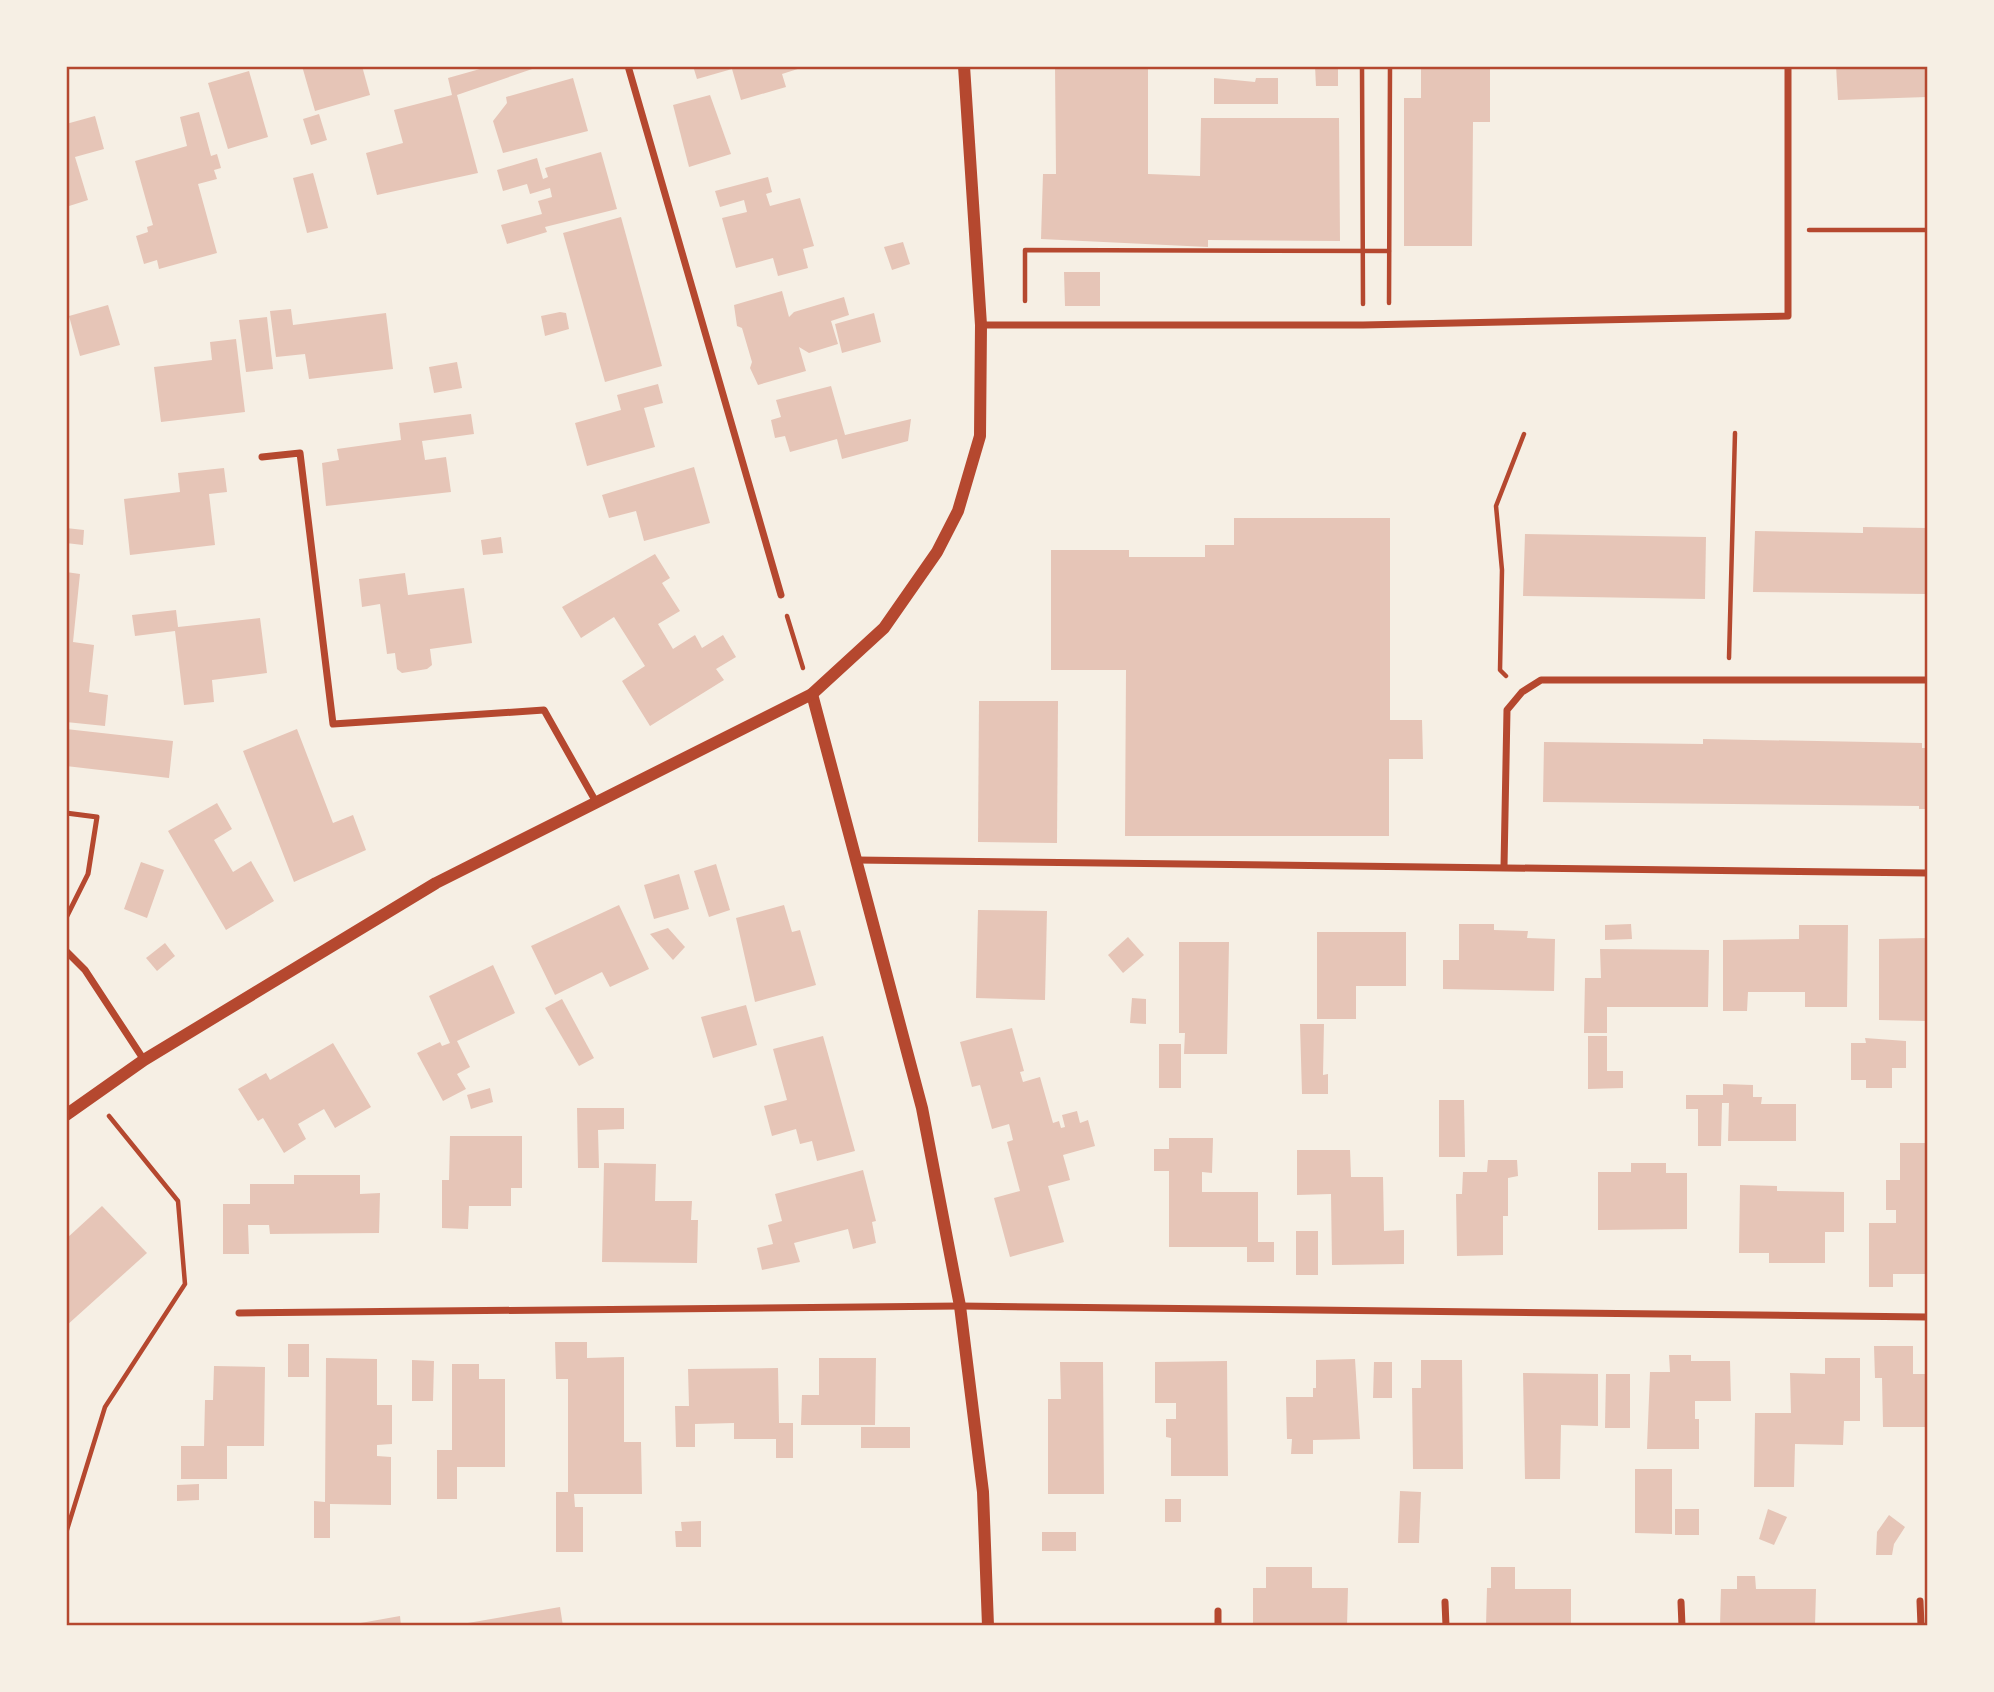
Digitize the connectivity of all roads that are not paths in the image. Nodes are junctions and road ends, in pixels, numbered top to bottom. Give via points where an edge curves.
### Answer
1 (628, 66) edge
2 (964, 66) edge
3 (1788, 66) edge
4 (981, 325) junction
5 (262, 457) dead end
6 (781, 595) road end
7 (1927, 680) edge
8 (812, 694) junction
9 (596, 802) junction
10 (66, 813) edge
11 (856, 860) junction
12 (1504, 867) junction
13 (1927, 873) edge
14 (66, 918) edge
15 (66, 951) edge
16 (144, 1060) junction
17 (66, 1115) edge
18 (960, 1306) junction
19 (239, 1312) dead end
20 (1927, 1317) edge
21 (1920, 1601) dead end
22 (1445, 1602) dead end
23 (1681, 1602) dead end
24 (1218, 1611) dead end
25 (988, 1626) edge
26 (1218, 1626) edge
27 (1446, 1626) edge
28 (1682, 1626) edge
29 (1921, 1626) edge

1 - 6 street
2 - 4 street
3 - 4 street via 1788,316 1363,326
4 - 8 street via 979,436 958,510 937,552 884,628
5 - 9 street via 300,453 333,724 544,710
7 - 12 street via 1541,680 1522,692 1507,710
8 - 9 street
8 - 11 street
9 - 16 street via 436,883
10 - 14 lane via 97,817 88,874
11 - 12 street
11 - 18 street via 922,1108
12 - 13 street
15 - 16 street via 85,970
16 - 17 street
18 - 19 street
18 - 20 street
18 - 25 street via 983,1492
21 - 29 street
22 - 27 street
23 - 28 street
24 - 26 street

